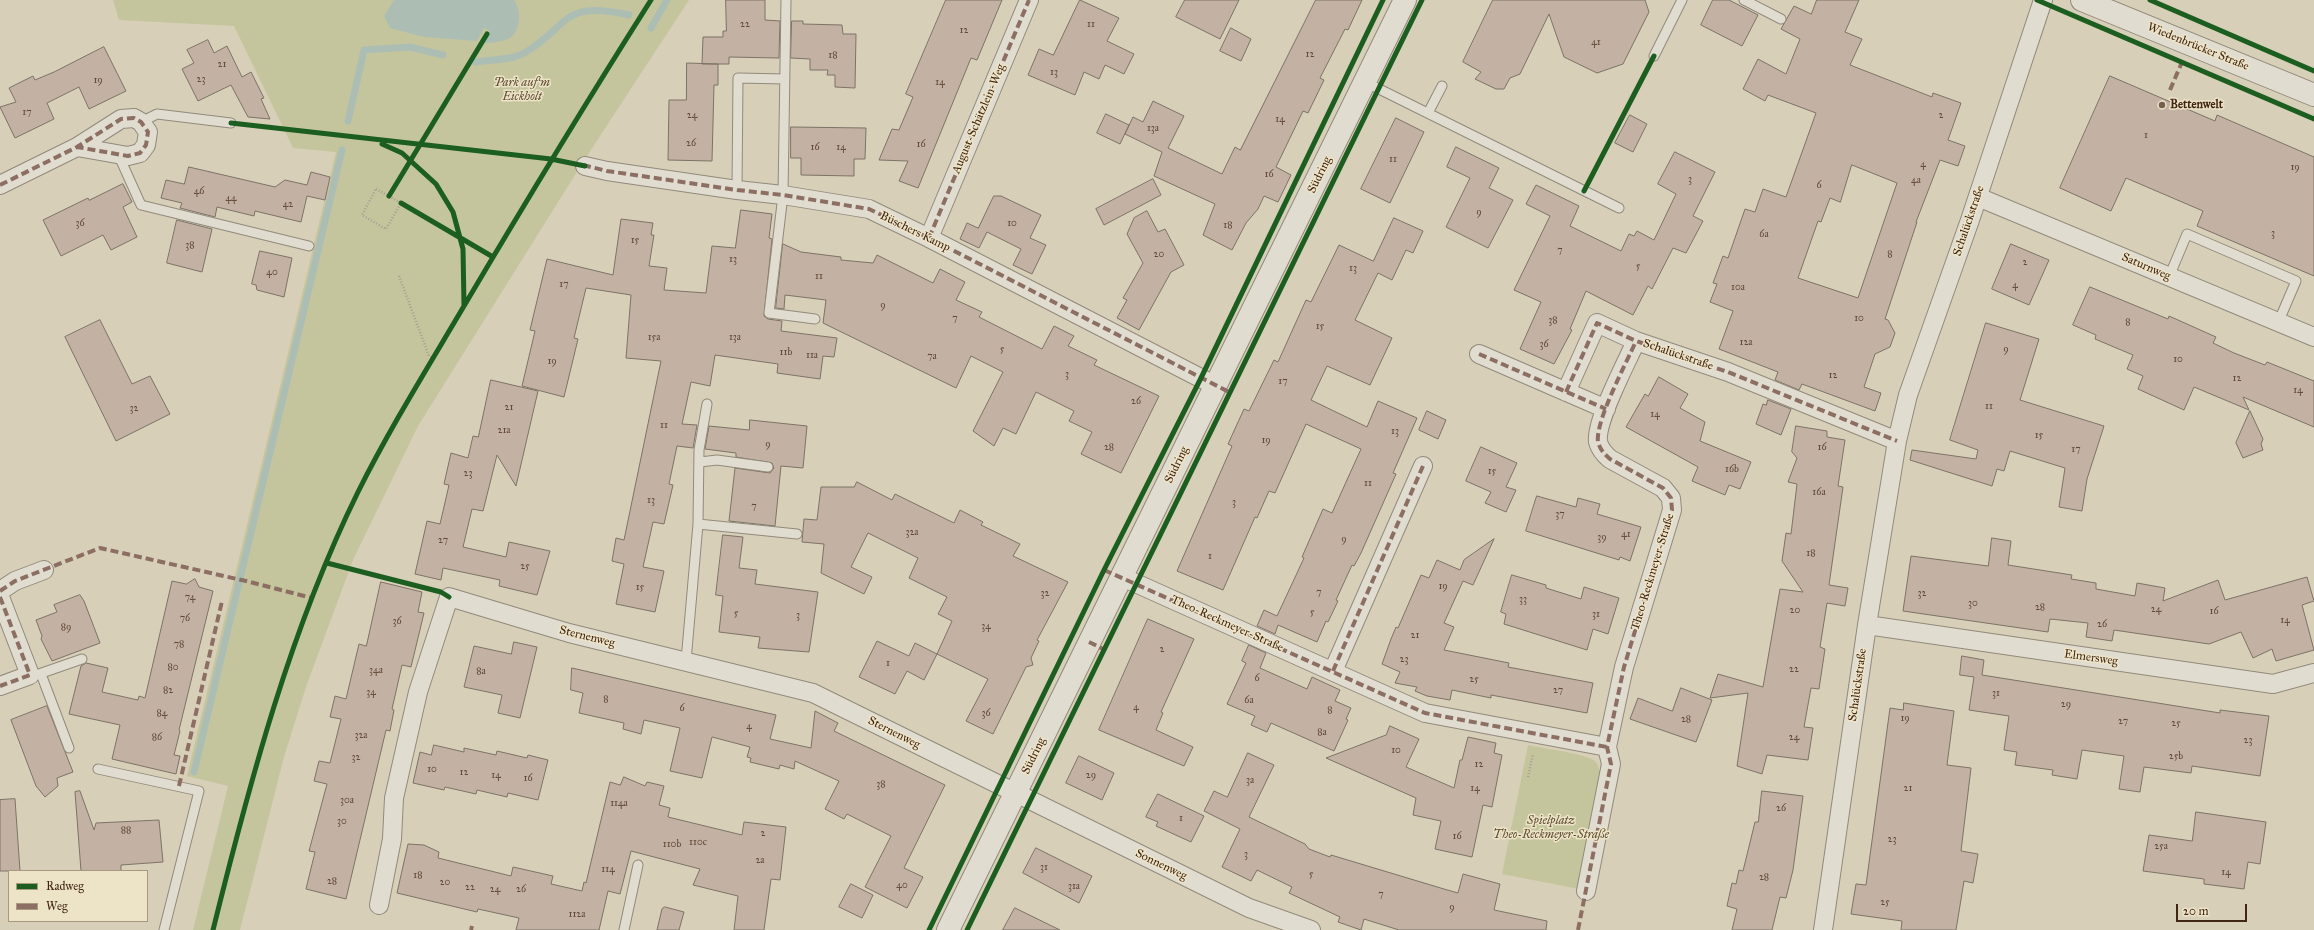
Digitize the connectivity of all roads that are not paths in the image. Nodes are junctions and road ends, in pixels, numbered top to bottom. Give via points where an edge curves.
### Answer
1 (786, 0) edge
2 (1029, 0) edge
3 (1405, 0) edge
4 (1682, 0) edge
5 (1744, 0) edge
6 (2043, 0) edge
7 (2082, 0) edge
8 (1781, 19) dead end
9 (1654, 56) dead end
10 (785, 79) junction
11 (1366, 82) junction
12 (1442, 86) dead end
13 (2314, 95) edge
14 (1428, 113) junction
15 (141, 122) junction
16 (231, 123) dead end
17 (77, 147) junction
18 (118, 154) junction
19 (585, 166) dead end
20 (0, 186) edge
21 (737, 190) junction
22 (783, 195) junction
23 (1978, 197) junction
24 (1619, 208) dead end
25 (929, 238) junction
26 (309, 246) dead end
27 (2169, 277) junction
28 (815, 319) dead end
29 (2278, 322) junction
30 (2314, 337) edge
31 (1636, 340) junction
32 (1480, 354) dead end
33 (1216, 386) junction
34 (1566, 392) junction
35 (707, 404) dead end
36 (1606, 409) junction
37 (1897, 441) junction
38 (700, 462) junction
39 (1423, 466) dead end
40 (768, 467) dead end
41 (698, 524) junction
42 (797, 534) dead end
43 (44, 570) dead end
44 (1122, 577) junction
45 (0, 591) edge
46 (0, 597) edge
47 (1867, 625) junction
48 (82, 659) dead end
49 (686, 660) junction
50 (1333, 671) junction
51 (2314, 673) edge
52 (36, 675) junction
53 (0, 686) edge
54 (1607, 747) junction
55 (69, 748) dead end
56 (98, 769) dead end
57 (1015, 794) junction
58 (638, 865) dead end
59 (1586, 891) dead end
60 (379, 905) dead end
61 (164, 930) edge
62 (624, 930) edge
63 (948, 930) edge
64 (1311, 930) edge
65 (1823, 930) edge

1 - 10 lane
2 - 25 street, August-Schätzlein-Weg
3 - 11 street, Südring
4 - 9 lane
5 - 8 lane
6 - 23 street, Schalückstraße
7 - 13 street, Wiedenbrücker Straße
10 - 21 lane via 738,78
10 - 22 lane
11 - 14 lane
11 - 33 street, Südring
12 - 14 lane
14 - 24 lane
15 - 16 lane via 157,114
15 - 17 street via 134,118 121,118
15 - 18 street via 148,132 146,145 140,153 128,156
17 - 18 street
17 - 20 street
18 - 26 lane via 141,205
19 - 21 street, Büschers Kamp
21 - 22 street, Büschers Kamp
22 - 25 street, Büschers Kamp via 869,209
22 - 28 lane via 769,313
23 - 27 street, Saturnweg
23 - 37 street, Schalückstraße via 1908,395
25 - 33 street, Büschers Kamp
27 - 29 street, Saturnweg
27 - 29 lane via 2187,234 2296,281
29 - 30 street, Saturnweg
31 - 34 street via 1597,323
31 - 36 street, Theo-Reckmeyer-Straße
31 - 37 street, Schalückstraße via 1728,372
32 - 34 street
33 - 44 street, Südring
34 - 36 street
35 - 38 lane via 699,450
36 - 54 street, Theo-Reckmeyer-Straße via 1598,432 1602,453 1663,488 1671,498 1672,510 1624,667
37 - 47 street, Schalückstraße
38 - 40 lane via 717,460
38 - 41 lane
39 - 50 street
41 - 42 lane
41 - 49 lane
43 - 45 street via 15,581
44 - 50 street, Theo-Reckmeyer-Straße
44 - 57 street, Südring
46 - 52 street
47 - 51 street, Elmersweg via 2273,684
47 - 65 street, Schalückstraße
48 - 52 lane
49 - 57 street, Sternenweg via 813,693
49 - 60 street, Sternenweg via 569,633 449,598 418,692 394,798 392,839
50 - 54 street, Theo-Reckmeyer-Straße via 1425,713
52 - 53 street
52 - 55 lane
54 - 59 street, Theo-Reckmeyer-Straße via 1610,764
56 - 61 lane via 199,791
57 - 63 street, Südring
57 - 64 street, Sonnenweg via 1249,908
58 - 62 lane

